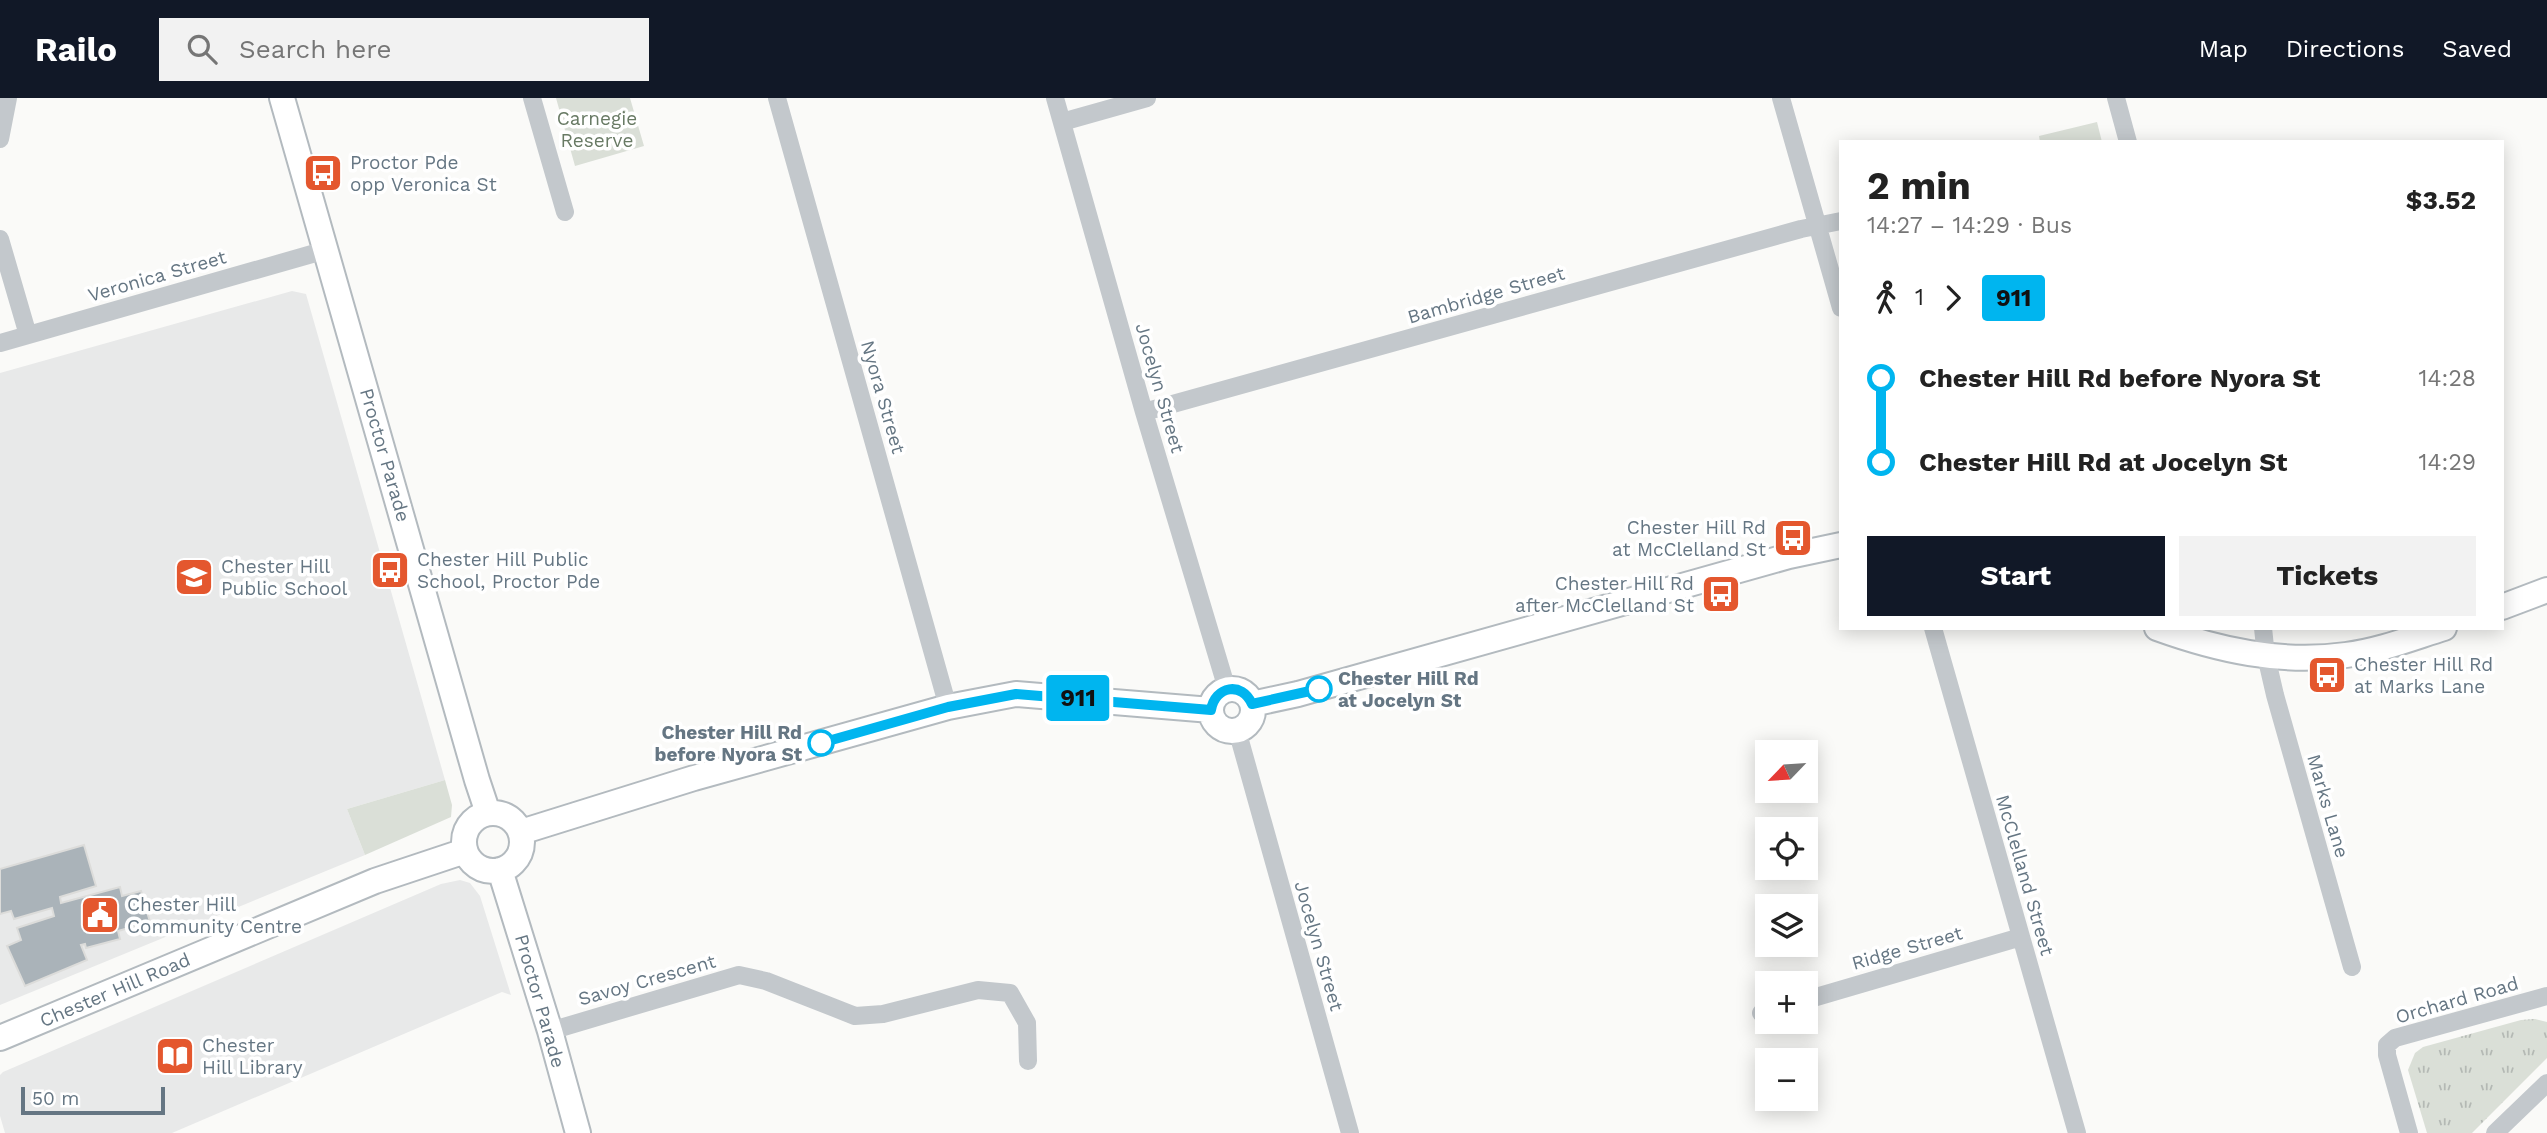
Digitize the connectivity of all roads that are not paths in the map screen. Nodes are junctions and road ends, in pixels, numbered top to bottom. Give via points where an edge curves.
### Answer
1 (8, 98) edge
2 (282, 98) edge
3 (532, 98) edge
4 (777, 98) edge
5 (1055, 98) edge
6 (1147, 98) edge
7 (1781, 98) edge
8 (2116, 98) edge
9 (1062, 122) junction
10 (0, 139) edge
11 (2127, 140) edge
12 (565, 212) dead end
13 (1839, 221) edge
14 (1818, 226) junction
15 (0, 239) edge
16 (326, 250) junction
17 (1839, 301) edge
18 (28, 335) junction
19 (0, 343) edge
20 (1144, 412) junction
21 (1839, 545) edge
22 (2547, 590) edge
23 (2504, 606) edge
24 (1934, 630) edge
25 (2163, 630) edge
26 (2263, 630) edge
27 (2438, 630) edge
28 (2266, 656) junction
29 (1227, 689) junction
30 (1252, 704) junction
31 (948, 707) junction
32 (1211, 710) junction
33 (1237, 730) junction
34 (488, 813) junction
35 (520, 832) junction
36 (465, 851) junction
37 (500, 870) junction
38 (2021, 937) junction
39 (2352, 967) dead end
40 (1818, 996) edge
41 (2547, 996) edge
42 (550, 1031) junction
43 (0, 1038) edge
44 (1027, 1062) dead end
45 (2547, 1083) edge
46 (578, 1133) edge
47 (1350, 1133) edge
48 (2077, 1133) edge
49 (2409, 1133) edge
50 (2495, 1133) edge

1 - 10 street
2 - 16 street, Proctor Parade
3 - 12 street
4 - 31 street, Nyora Street
5 - 9 street, Jocelyn Street
6 - 9 street
7 - 14 street
8 - 11 street
9 - 20 street, Jocelyn Street
13 - 14 street, Bambridge Street
14 - 17 street
14 - 20 street, Bambridge Street
15 - 18 street
16 - 18 street, Veronica Street
16 - 34 street, Proctor Parade
18 - 19 street, Veronica Street
20 - 29 street, Jocelyn Street
21 - 30 street
22 - 23 street
24 - 38 street, McClelland Street
25 - 28 street via 2224,650
26 - 28 street, Marks Lane
27 - 28 street via 2348,655
28 - 39 street, Marks Lane
29 - 30 street via 1245,692
29 - 32 street via 1216,696
30 - 33 street via 1251,720
31 - 32 street via 1016,694
31 - 35 street
32 - 33 street via 1220,726
33 - 47 street, Jocelyn Street
34 - 35 street via 505,815
34 - 36 street via 471,822 463,841
35 - 37 street via 517,859
36 - 37 street via 476,866
36 - 43 street, Chester Hill Road via 375,881
37 - 42 street, Proctor Parade
38 - 40 street, Ridge Street
38 - 48 street, McClelland Street
41 - 49 street, Orchard Road via 2395,1038 2387,1045
42 - 44 street, Savoy Crescent via 739,975 855,1016 883,1014 978,990 1010,993 1027,1023
42 - 46 street, Proctor Parade
45 - 50 street

